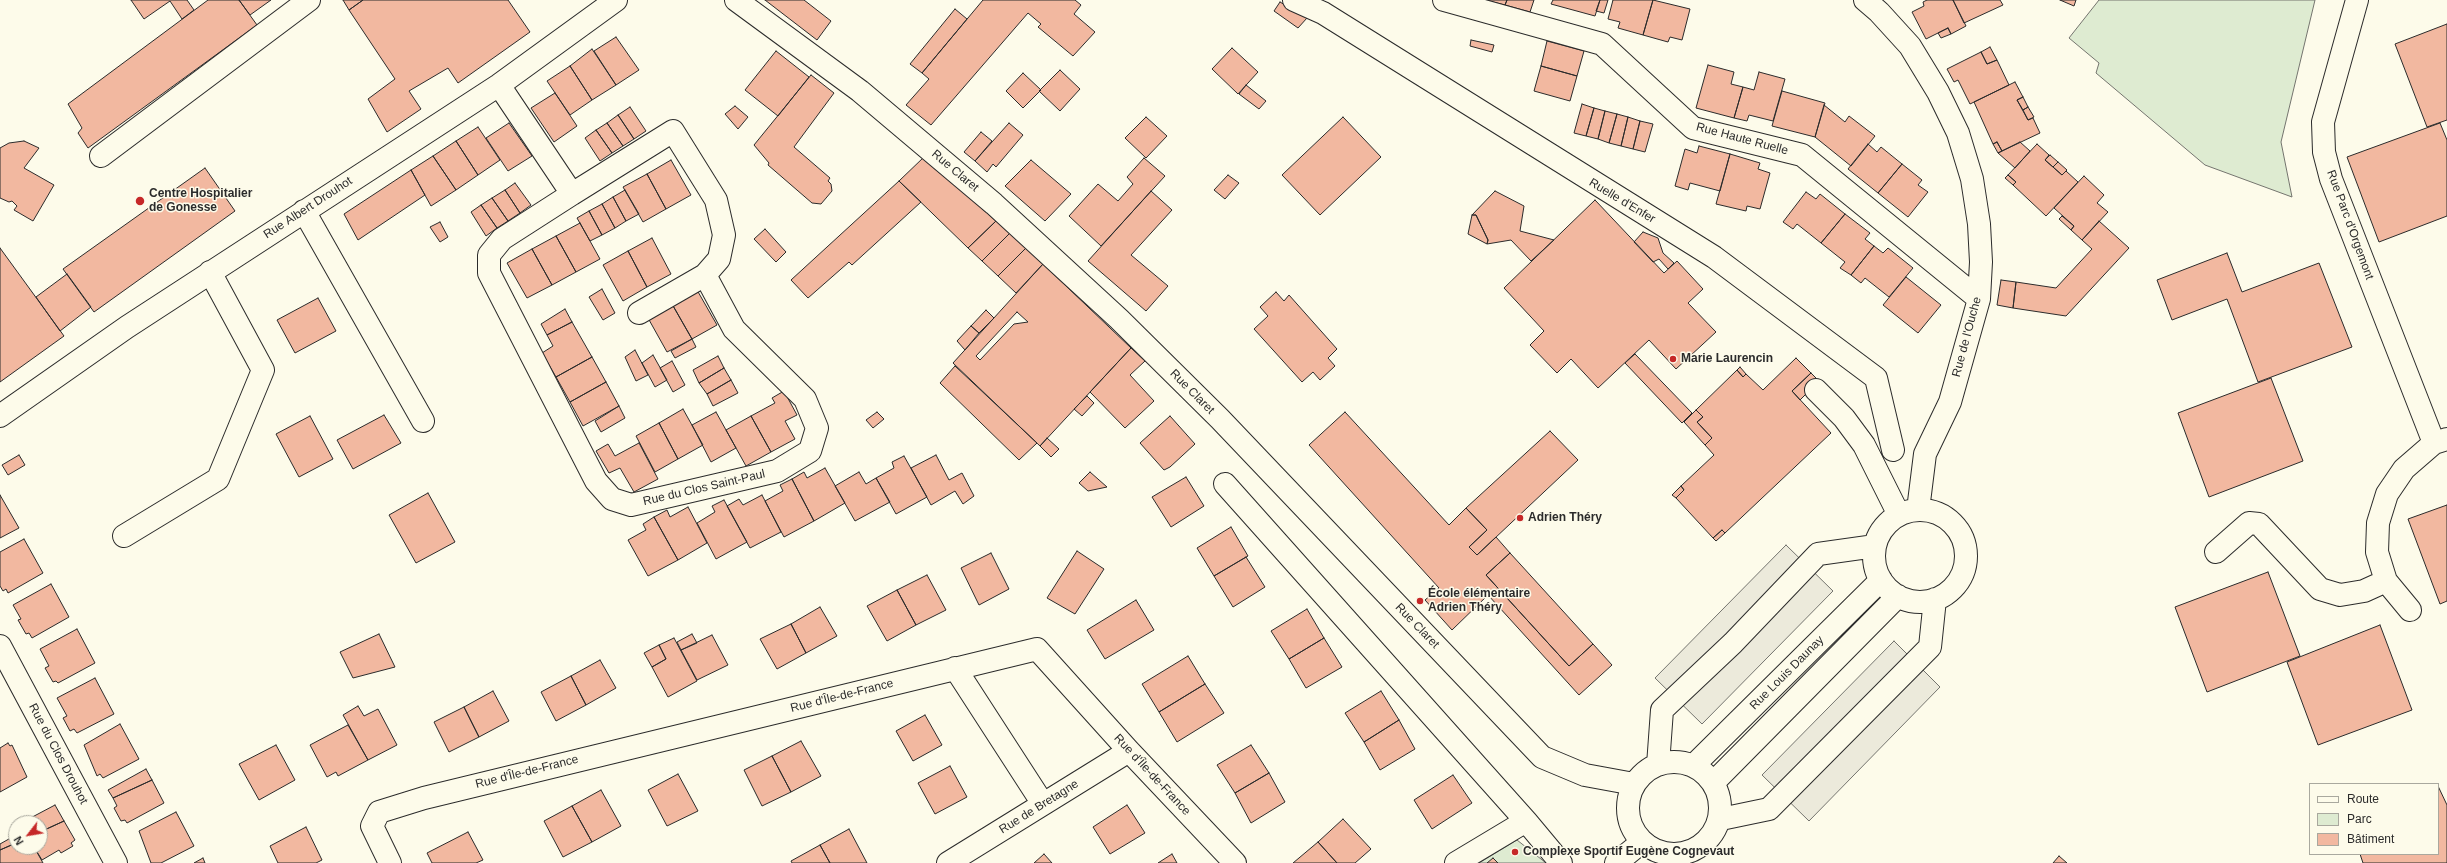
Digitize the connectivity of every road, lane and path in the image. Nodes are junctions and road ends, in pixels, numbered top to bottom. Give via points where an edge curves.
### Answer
1 (309, 0) edge
2 (616, 0) edge
3 (736, 0) edge
4 (1294, 0) edge
5 (1444, 0) edge
6 (1865, 0) edge
7 (2357, 0) edge
8 (499, 85) junction
9 (101, 156) dead end
10 (572, 194) junction
11 (304, 211) junction
12 (210, 272) junction
13 (705, 275) junction
14 (1979, 299) junction
15 (640, 313) dead end
16 (1816, 390) dead end
17 (0, 416) edge
18 (423, 421) dead end
19 (2440, 441) edge
20 (1893, 450) dead end
21 (1225, 484) dead end
22 (1909, 512) junction
23 (124, 536) dead end
24 (1875, 546) junction
25 (2216, 552) dead end
26 (1881, 580) junction
27 (2386, 581) junction
28 (1898, 596) junction
29 (1935, 600) junction
30 (2410, 610) dead end
31 (0, 646) edge
32 (955, 668) junction
33 (1129, 751) junction
34 (1658, 765) junction
35 (1693, 766) junction
36 (1713, 783) junction
37 (1634, 784) junction
38 (1043, 804) junction
39 (1721, 820) junction
40 (1526, 821) junction
41 (1642, 842) junction
42 (1704, 855) edge
43 (116, 863) edge
44 (390, 863) edge
45 (948, 863) edge
46 (1236, 863) edge
47 (1456, 863) edge
48 (1561, 863) edge
49 (1616, 863) edge

1 - 9 street
2 - 8 street, Rue Albert Drouhot
3 - 37 street, Rue Claret via 860,91 994,204 1113,314 1220,419 1542,757 1586,775
4 - 20 street, Ruelle d'Enfer via 1323,13 1714,257 1876,378
5 - 14 street, Rue Haute Ruelle via 1602,44 1693,128 1802,155
6 - 14 street, Rue de l'Ouche via 1910,46 1938,92 1958,133 1972,180 1979,224
7 - 19 street, Rue Parc d'Orgemont via 2323,122 2324,152 2331,179
8 - 10 street
8 - 11 street, Rue Albert Drouhot
10 - 13 street, Rue du Clos Saint-Paul via 673,131 716,200 724,235 719,259
10 - 13 street, Rue du Clos Saint-Paul via 502,239 489,255 489,273 596,481 612,499 631,505 777,471 810,451 817,428 805,399 734,329
11 - 12 street, Rue Albert Drouhot
11 - 18 street
12 - 17 street, Rue Albert Drouhot
12 - 23 street via 263,370 218,479
13 - 15 street, Rue du Clos Saint-Paul
14 - 22 street, Rue de l'Ouche via 1950,402 1925,454
16 - 22 street via 1844,418
19 - 27 street via 2404,470 2387,494 2378,523 2377,552
21 - 40 street
22 - 24 street via 1888,522
22 - 29 street via 1933,512 1946,518 1956,528 1963,541 1966,555 1964,569 1958,582
24 - 26 street via 1876,569
24 - 34 street via 1818,554 1733,642 1662,710
25 - 27 street via 2249,523 2259,524 2320,589 2340,596 2364,591
26 - 28 street
26 - 35 street, Rue Louis Daunay
27 - 30 street
28 - 29 street via 1922,602
28 - 36 street, Rue Louis Daunay
29 - 39 street via 1930,647 1769,809
31 - 43 street, Rue du Clos Drouhot
32 - 33 street, Rue d'Île-de-France via 1037,649
32 - 38 street
32 - 44 street, Rue d'Île-de-France via 424,798 379,812 372,826
33 - 38 street, Rue de Bretagne
33 - 46 street, Rue d'Île-de-France
34 - 35 street via 1676,762
34 - 37 street via 1648,769
35 - 36 street via 1707,774
36 - 39 street via 1720,800
37 - 41 street via 1628,804 1631,825
38 - 45 street, Rue de Bretagne
39 - 42 street
40 - 47 street
40 - 48 street
41 - 42 street via 1660,853
41 - 49 street

